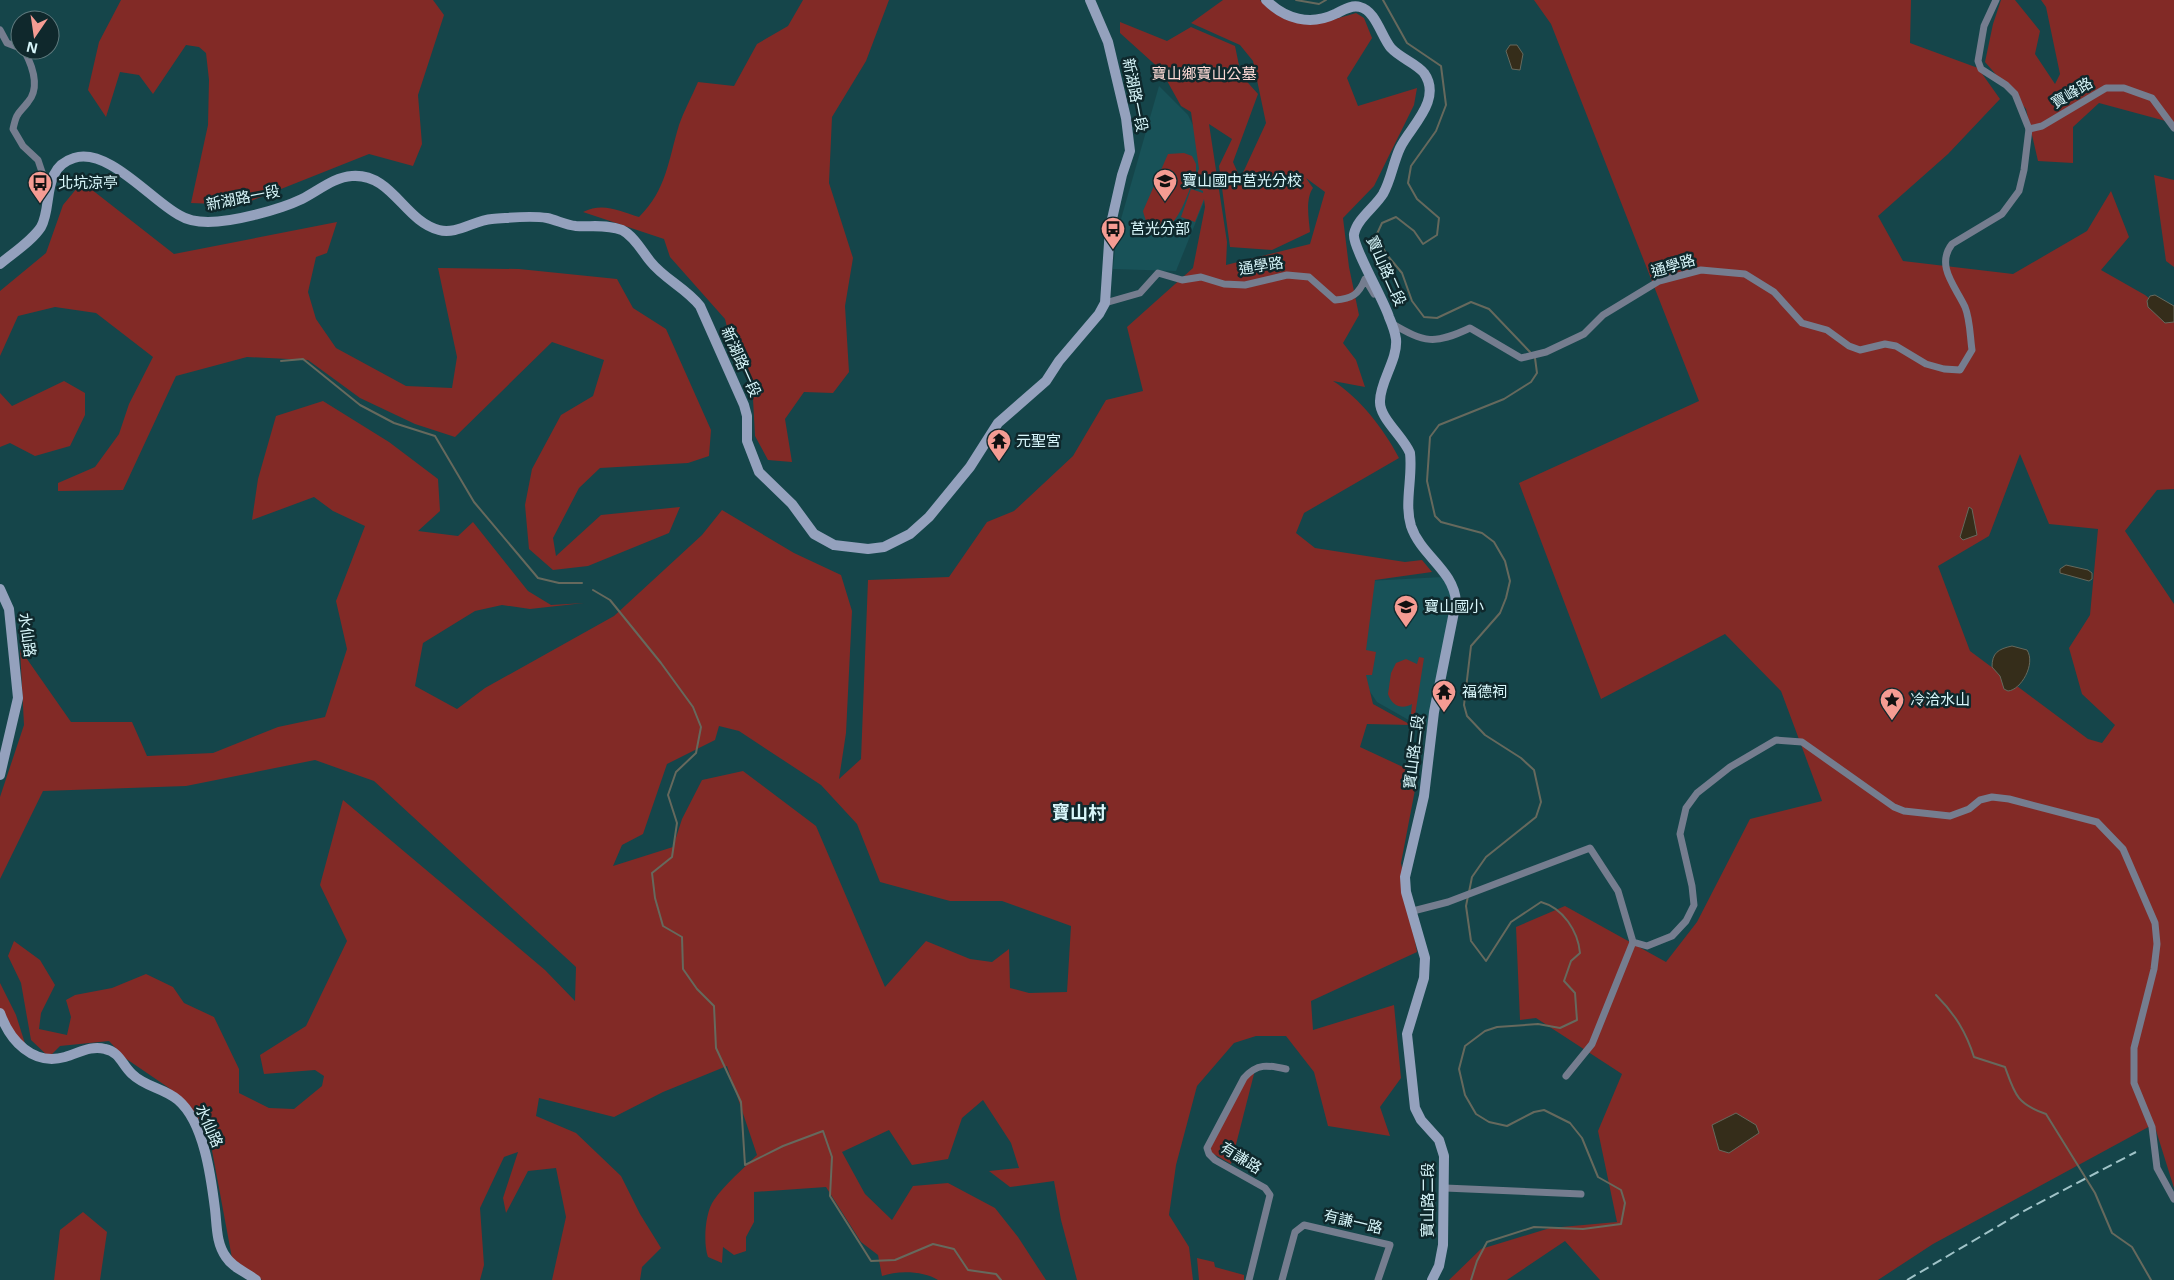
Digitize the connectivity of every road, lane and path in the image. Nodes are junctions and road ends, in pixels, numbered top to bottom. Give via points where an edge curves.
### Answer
1 (1090, 0) edge
2 (1266, 0) edge
3 (1996, 0) edge
4 (0, 30) edge
5 (10, 44) edge
6 (29, 60) edge
7 (2174, 128) edge
8 (2029, 129) junction
9 (48, 190) junction
10 (0, 264) edge
11 (1105, 303) junction
12 (1391, 323) junction
13 (0, 589) edge
14 (0, 775) edge
15 (1413, 911) junction
16 (1633, 942) junction
17 (0, 1013) edge
18 (1286, 1069) dead end
19 (1566, 1076) dead end
20 (1445, 1188) junction
21 (1581, 1194) dead end
22 (2174, 1199) edge
23 (256, 1280) edge
24 (1249, 1280) edge
25 (1282, 1280) edge
26 (1378, 1280) edge
27 (1432, 1280) edge

1 - 11 street, 新湖路一段 via 1108,42 1126,118 1130,151 1110,228
2 - 12 street, 寶山路二段 via 1286,16 1307,20 1329,17 1352,6 1360,6 1372,14 1392,48 1424,74 1428,99 1424,112 1400,146 1384,193 1354,234 1357,248 1382,296
3 - 8 street via 1984,26 1978,61 1981,69 2015,94
4 - 5 street
6 - 9 street via 35,82 30,101 17,112 13,129 23,146 38,160
7 - 8 street, 寶峰路 via 2152,98 2124,88 2106,88 2042,126
8 - 12 street, 通學路 via 2019,191 2002,214 1952,244 1946,251 1944,259 1950,280 1966,308 1972,350 1960,370 1944,370 1926,364 1896,346 1885,344 1860,350 1849,346 1827,330 1802,323 1774,292 1745,274 1701,270 1659,281 1603,315 1584,334 1520,358 1470,328 1452,337 1425,341
9 - 10 street, 新湖路一段 via 40,227
9 - 11 street, 新湖路一段 via 53,177 64,164 74,158 86,157 120,171 168,208 191,220 218,221 281,208 340,178 362,176 382,183 428,226 442,231 481,219 519,217 619,229 633,239 658,270 691,294 703,310 746,410 747,441 759,472 792,504 814,534 825,542 848,548 868,549 896,543 929,517 970,468 998,423 1046,381
11 - 12 street, 通學路 via 1140,293 1158,273 1182,280 1201,277 1224,284 1245,285 1287,275 1309,277 1335,300 1348,299 1360,291 1365,279
12 - 15 street, 寶山路二段 via 1396,340 1380,401 1381,409 1410,452 1411,526 1424,549 1451,581 1456,602 1434,712 1424,796 1405,877
13 - 14 street, 水仙路 via 9,610 18,673 18,698
15 - 16 street via 1448,902 1590,848 1618,891
15 - 20 street, 寶山路二段 via 1426,964 1407,1034 1415,1108 1420,1120 1434,1133 1442,1147
16 - 19 street via 1592,1044
16 - 22 street via 1647,946 1672,936 1686,921 1694,905 1680,834 1686,808 1697,793 1730,767 1776,740 1802,742 1904,811 1950,816 1992,797 2009,798 2097,822 2123,849 2154,923 2157,944 2154,969 2134,1048 2134,1083 2152,1127 2156,1168
17 - 23 street, 水仙路 via 9,1032 31,1055 56,1059 94,1047 105,1048 114,1052 131,1073 171,1093 182,1103 200,1135 207,1160 219,1244 227,1259
18 - 24 street, 有謙路 via 1266,1065 1250,1070 1207,1148 1215,1160 1265,1188 1270,1195
20 - 21 street
20 - 27 street, 寶山路二段 via 1443,1245
25 - 26 street, 有謙一路 via 1295,1232 1304,1225 1390,1245

